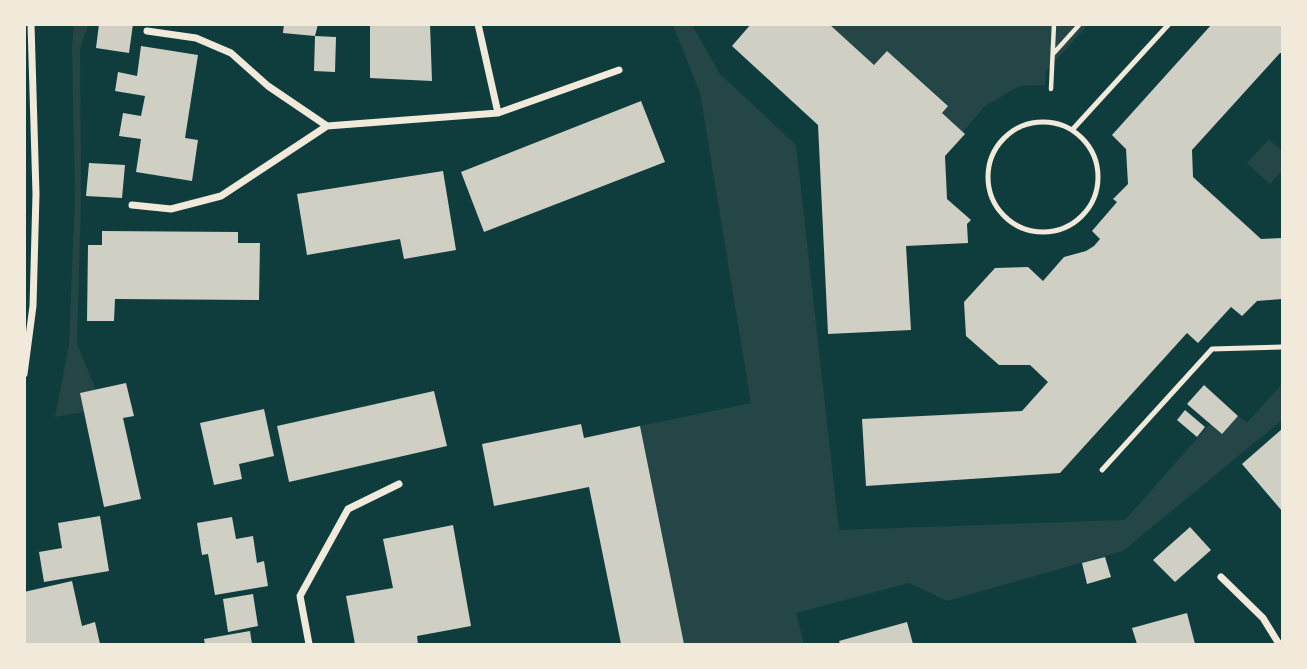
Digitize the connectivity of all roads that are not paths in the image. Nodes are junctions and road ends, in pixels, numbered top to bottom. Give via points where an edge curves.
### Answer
1 (31, 24) edge
2 (478, 24) edge
3 (1169, 24) edge
4 (147, 31) dead end
5 (619, 70) dead end
6 (498, 113) junction
7 (327, 126) junction
8 (1073, 129) junction
9 (132, 205) dead end
10 (1283, 347) edge
11 (24, 374) edge
12 (1102, 470) dead end
13 (399, 484) dead end
14 (1221, 578) dead end
15 (309, 645) edge
16 (1279, 645) edge

1 - 11 street via 36,194 33,306
2 - 6 street
3 - 8 lane
4 - 7 street via 195,38 231,53 268,86
5 - 6 street
6 - 7 street
7 - 9 street via 221,196 172,209
8 - 8 lane via 1053,121 1031,122 1011,131 996,147 988,167 989,189 998,209 1014,224 1034,232 1056,231 1076,222 1091,206 1098,186 1098,164 1089,144
10 - 12 lane via 1212,349
13 - 15 street via 348,509 342,519 300,596
14 - 16 street via 1263,618

